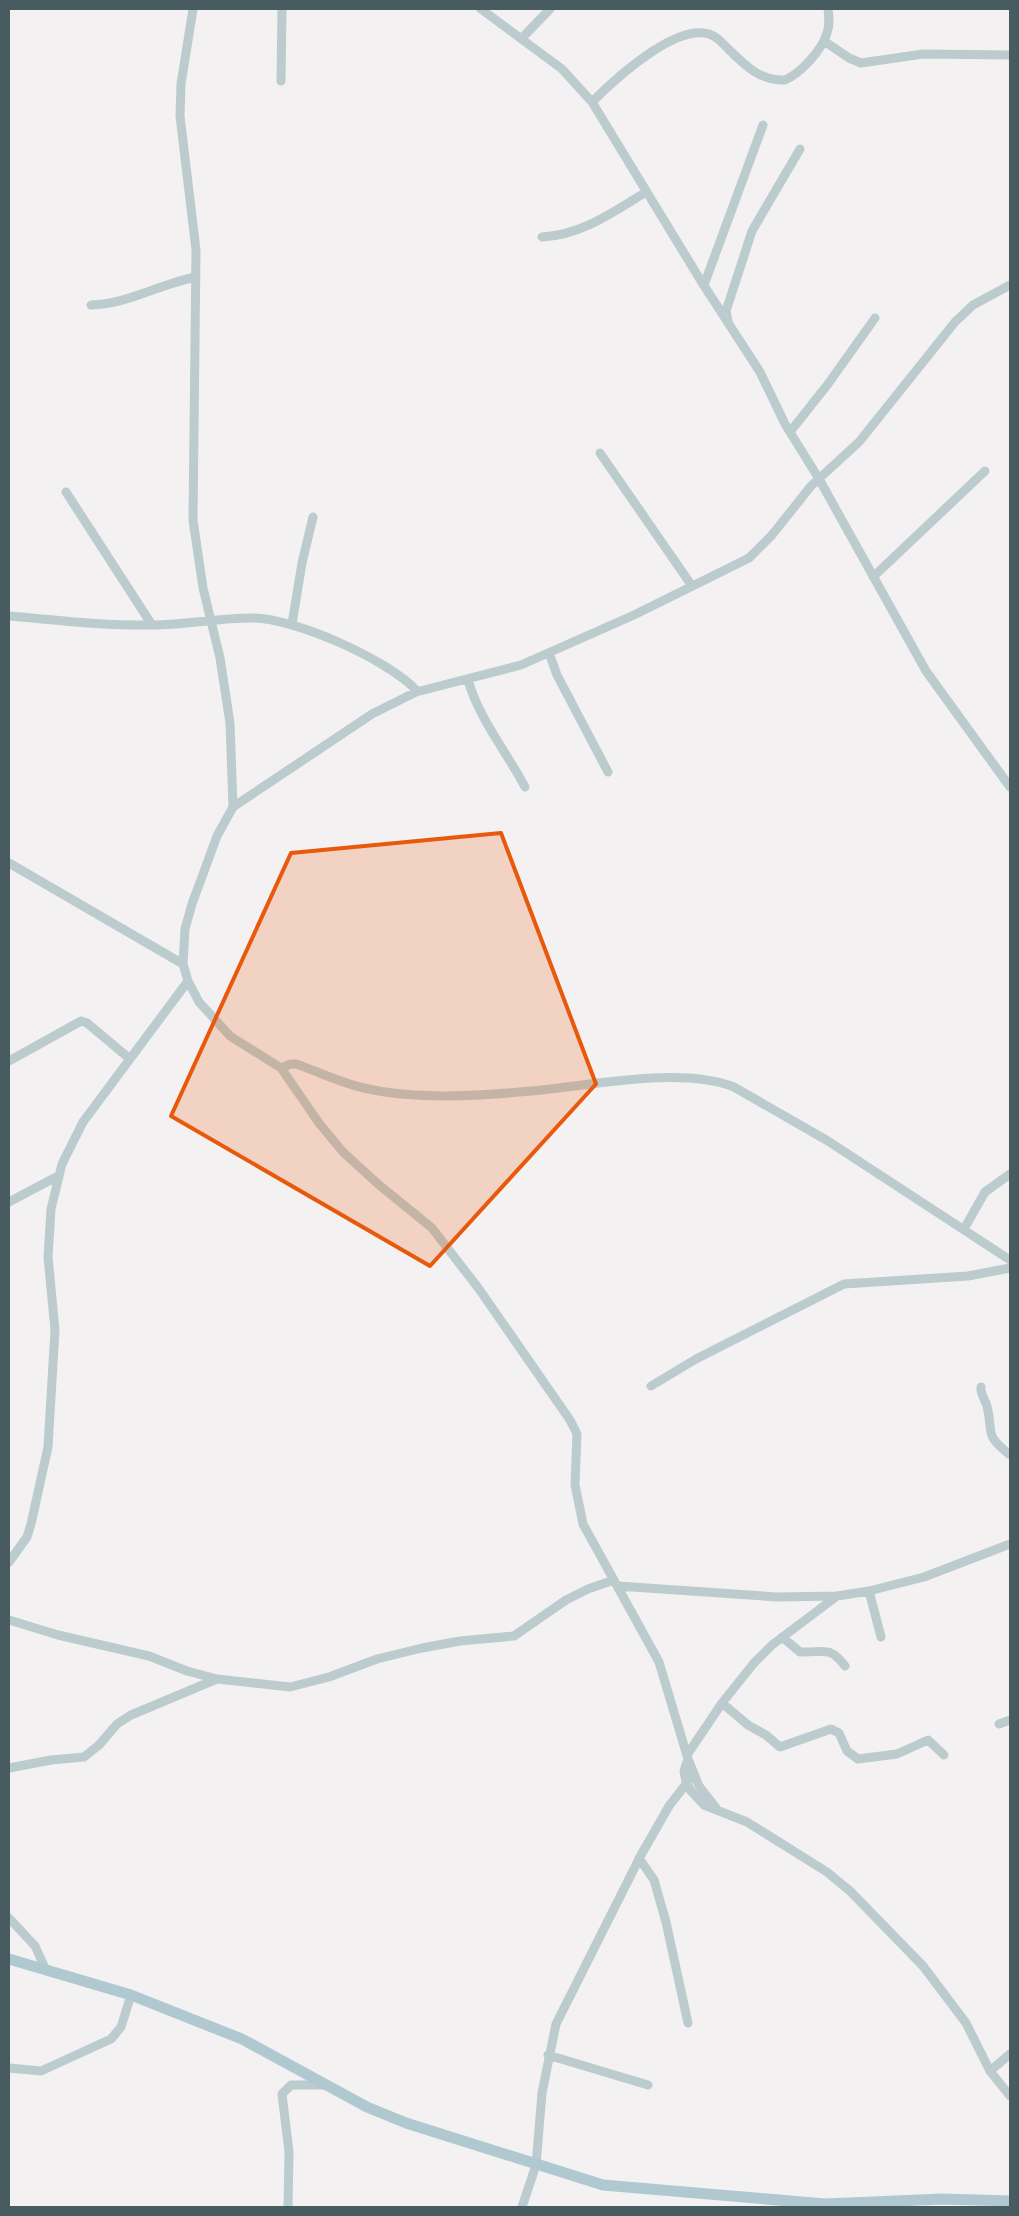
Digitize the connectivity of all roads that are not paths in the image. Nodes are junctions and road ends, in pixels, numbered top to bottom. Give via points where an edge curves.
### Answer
1 (193, 9) edge
2 (282, 9) edge
3 (481, 9) edge
4 (550, 9) edge
5 (828, 9) edge
6 (522, 38) junction
7 (824, 41) junction
8 (1010, 55) edge
9 (281, 81) dead end
10 (592, 102) junction
11 (763, 125) dead end
12 (800, 149) dead end
13 (646, 192) junction
14 (542, 238) dead end
15 (196, 277) junction
16 (704, 285) junction
17 (1010, 285) edge
18 (91, 305) dead end
19 (875, 318) dead end
20 (730, 326) junction
21 (790, 432) junction
22 (600, 453) dead end
23 (985, 472) dead end
24 (819, 479) junction
25 (66, 492) dead end
26 (313, 517) dead end
27 (874, 577) junction
28 (692, 586) junction
29 (9, 616) edge
30 (211, 622) junction
31 (292, 624) junction
32 (152, 626) junction
33 (549, 653) junction
34 (468, 680) junction
35 (418, 691) junction
36 (608, 772) dead end
37 (524, 787) dead end
38 (1010, 787) edge
39 (233, 807) junction
40 (9, 863) edge
41 (183, 964) junction
42 (188, 981) junction
43 (130, 1059) junction
44 (9, 1061) edge
45 (281, 1068) junction
46 (1010, 1174) edge
47 (58, 1176) junction
48 (9, 1202) edge
49 (964, 1229) junction
50 (1010, 1260) edge
51 (1010, 1268) edge
52 (651, 1386) dead end
53 (981, 1387) dead end
54 (1010, 1455) edge
55 (1010, 1544) edge
56 (9, 1562) edge
57 (616, 1583) junction
58 (869, 1591) junction
59 (837, 1596) junction
60 (9, 1620) edge
61 (782, 1637) junction
62 (881, 1638) dead end
63 (845, 1666) dead end
64 (218, 1679) junction
65 (722, 1703) junction
66 (1010, 1720) edge
67 (999, 1724) dead end
68 (944, 1755) dead end
69 (688, 1757) junction
70 (9, 1768) edge
71 (694, 1775) junction
72 (686, 1782) junction
73 (716, 1808) junction
74 (639, 1858) junction
75 (9, 1918) edge
76 (9, 1959) edge
77 (45, 1968) junction
78 (131, 1995) junction
79 (688, 2023) dead end
80 (548, 2054) junction
81 (1010, 2054) edge
82 (9, 2068) edge
83 (990, 2071) junction
84 (326, 2085) junction
85 (648, 2085) dead end
86 (1010, 2096) edge
87 (536, 2165) junction
88 (1010, 2201) edge
89 (288, 2207) edge
90 (522, 2207) edge

1 - 15 street via 181,84 180,116
2 - 9 street
3 - 6 street
4 - 6 street
5 - 7 street via 829,23
6 - 10 street via 562,69
7 - 8 street via 860,63 923,54
7 - 10 street via 791,78 780,80 747,67 712,36 693,33 654,51
10 - 13 street
11 - 16 street
12 - 20 street via 752,231 726,311
13 - 14 street via 576,232
13 - 16 street
15 - 18 street via 164,285 123,302
15 - 30 street via 193,520
16 - 20 street
17 - 24 street via 974,305 955,322 859,442
19 - 21 street
20 - 21 street via 760,372
21 - 24 street
22 - 28 street
23 - 27 street
24 - 27 street
24 - 28 street via 749,558
25 - 32 street
26 - 31 street
27 - 38 street via 926,671
28 - 33 street
29 - 32 street
30 - 31 street via 250,618
30 - 32 street
30 - 39 street via 230,723
31 - 35 street via 375,662 408,681
33 - 34 street via 521,665
33 - 36 street via 557,675
34 - 35 street
34 - 37 street via 477,705
35 - 39 street via 393,702 332,739
39 - 41 street via 217,836 192,904 185,929
40 - 41 street
41 - 42 street
42 - 43 street
42 - 45 street via 199,1002 220,1027
43 - 44 street via 87,1023 81,1022
43 - 47 street via 83,1122
45 - 49 street via 296,1064 359,1087 412,1094 463,1095 678,1078 718,1081 828,1141
45 - 57 street via 343,1152 419,1216 449,1248 570,1420 577,1434 575,1485 583,1524
46 - 49 street via 985,1192
47 - 48 street
47 - 56 street via 51,1209 48,1257 55,1330 48,1447 27,1537
49 - 50 street
51 - 52 street via 968,1276 844,1284
53 - 54 street via 990,1433
55 - 58 street via 924,1577
57 - 59 street via 777,1597
57 - 64 street via 588,1589 566,1600 514,1636 422,1648 377,1660 330,1678 290,1687
57 - 69 street via 659,1662
58 - 59 street
58 - 62 street
59 - 61 street
60 - 64 street via 149,1656
61 - 63 street via 800,1652 835,1653
61 - 65 street via 754,1663
64 - 70 street via 131,1715 117,1724 99,1746 84,1757
65 - 68 street via 780,1747 832,1729 839,1733 847,1751 858,1759 897,1754 928,1740
65 - 69 street
66 - 67 street
69 - 71 street
69 - 72 street via 684,1771
71 - 72 street
71 - 73 street
72 - 73 street via 704,1805
72 - 74 street
73 - 83 street via 747,1822 804,1857 850,1891 946,1993 966,2023
74 - 79 street via 654,1880
74 - 80 street via 571,1990 556,2024
75 - 77 street via 35,1946
76 - 77 main road
77 - 78 main road
78 - 82 street via 121,2027 111,2039 41,2071
78 - 84 main road via 242,2039
80 - 85 street
80 - 87 street
81 - 83 street
83 - 86 street
84 - 87 main road via 406,2123
84 - 89 street via 291,2084 282,2094 289,2152
87 - 88 main road via 616,2188 816,2203 942,2199
87 - 90 street

